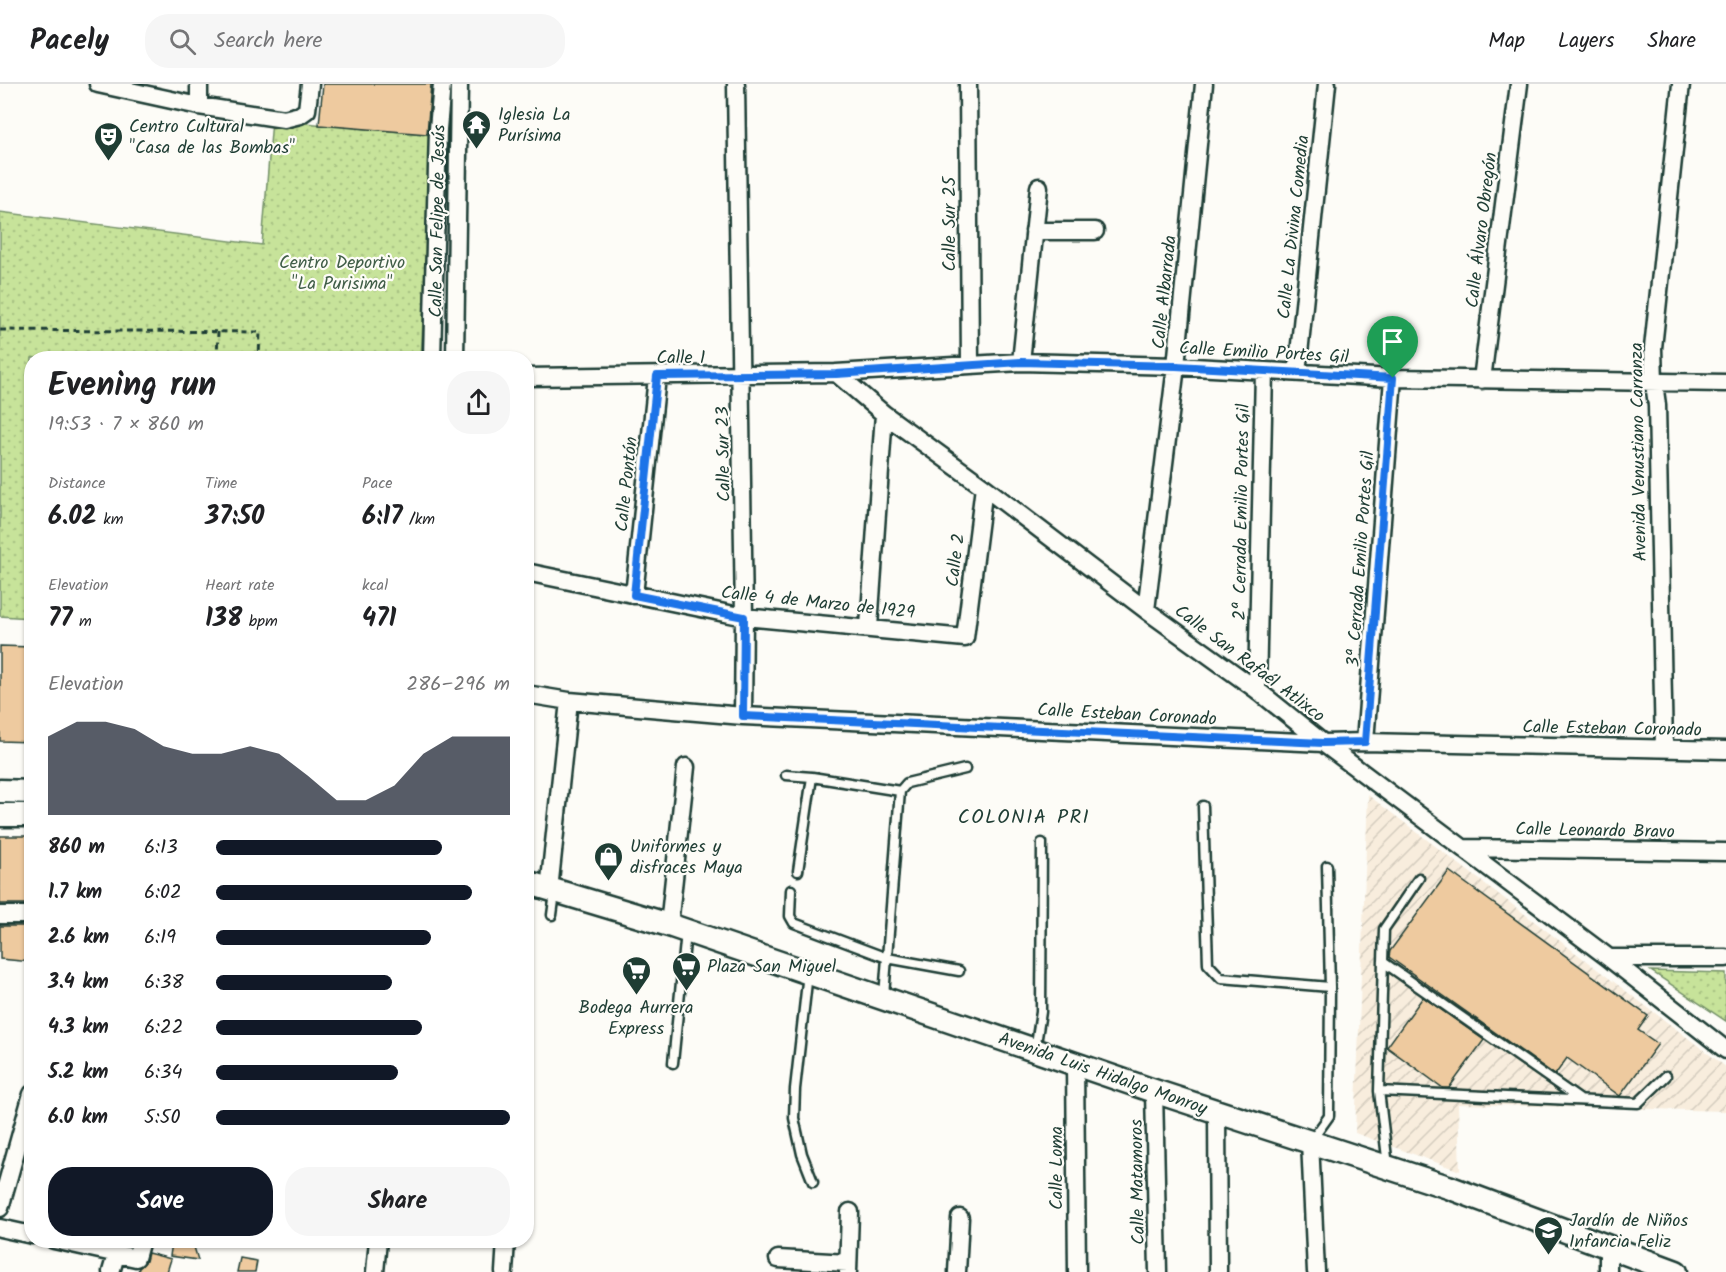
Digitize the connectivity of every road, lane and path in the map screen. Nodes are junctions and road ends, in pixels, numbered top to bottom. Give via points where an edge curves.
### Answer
1 (98, 84) edge
2 (199, 84) edge
3 (310, 84) edge
4 (442, 84) edge
5 (459, 84) edge
6 (736, 84) edge
7 (968, 84) edge
8 (1204, 84) edge
9 (1327, 84) edge
10 (1519, 84) edge
11 (1681, 84) edge
12 (199, 106) junction
13 (1039, 187) dead end
14 (1034, 231) junction
15 (1095, 231) dead end
16 (0, 330) edge
17 (218, 332) junction
18 (217, 351) edge
19 (259, 351) edge
20 (432, 351) edge
21 (455, 351) edge
22 (1021, 362) junction
23 (970, 364) junction
24 (1176, 366) junction
25 (1264, 371) junction
26 (1297, 373) junction
27 (836, 374) junction
28 (657, 376) junction
29 (741, 376) junction
30 (534, 377) edge
31 (1393, 378) junction
32 (1482, 380) junction
33 (1654, 383) junction
34 (1726, 383) edge
35 (884, 414) junction
36 (984, 486) junction
37 (534, 574) edge
38 (634, 595) junction
39 (1146, 610) junction
40 (744, 617) junction
41 (869, 627) junction
42 (965, 638) joint
43 (1257, 690) junction
44 (534, 695) edge
45 (569, 701) junction
46 (743, 716) junction
47 (1365, 742) junction
48 (1323, 743) junction
49 (1664, 749) junction
50 (1726, 750) edge
51 (687, 767) dead end
52 (965, 769) dead end
53 (786, 775) dead end
54 (812, 777) junction
55 (0, 791) edge
56 (900, 791) junction
57 (24, 792) edge
58 (1203, 806) dead end
59 (0, 815) edge
60 (24, 815) edge
61 (1042, 843) dead end
62 (1463, 848) junction
63 (1726, 852) edge
64 (1328, 866) dead end
65 (798, 871) dead end
66 (1419, 878) dead end
67 (534, 885) edge
68 (791, 890) dead end
69 (552, 891) junction
70 (0, 915) edge
71 (24, 915) edge
72 (552, 915) dead end
73 (678, 928) junction
74 (887, 958) junction
75 (1609, 958) junction
76 (1726, 958) edge
77 (1383, 962) junction
78 (959, 971) dead end
79 (808, 973) junction
80 (1330, 987) junction
81 (884, 999) junction
82 (1035, 1050) junction
83 (1726, 1050) edge
84 (673, 1063) dead end
85 (1075, 1064) junction
86 (1666, 1076) dead end
87 (1154, 1091) junction
88 (1379, 1091) junction
89 (1580, 1100) junction
90 (1217, 1112) junction
91 (24, 1122) edge
92 (1310, 1142) junction
93 (1388, 1167) junction
94 (813, 1182) dead end
95 (0, 1208) edge
96 (850, 1212) dead end
97 (960, 1218) dead end
98 (0, 1228) edge
99 (24, 1233) edge
100 (1608, 1246) junction
101 (87, 1248) edge
102 (139, 1248) edge
103 (377, 1248) edge
104 (506, 1248) edge
105 (116, 1255) junction
106 (778, 1259) dead end
107 (848, 1267) edge
108 (111, 1272) edge
109 (375, 1272) edge
110 (504, 1272) edge
111 (957, 1272) edge
112 (1077, 1272) edge
113 (1158, 1272) edge
114 (1218, 1272) edge
115 (1316, 1272) edge
116 (1608, 1272) edge
117 (1676, 1272) edge

1 - 12 street
2 - 12 street
3 - 12 street via 307,110 300,116 245,116
4 - 20 street, Calle San Felipe de Jesús
5 - 21 street, Calle San Felipe de Jesús
6 - 29 street, Calle Sur 23
7 - 23 street, Calle Sur 25
8 - 24 street, Calle Albarrada
9 - 26 street, Calle La Divina Comedia
10 - 32 street, Calle Álvaro Obregón
11 - 33 street, Avenida Venustiano Carranza via 1653,348
13 - 14 street
14 - 15 street
14 - 22 street
16 - 17 path
17 - 18 path
17 - 19 path via 260,332
22 - 23 street, Calle Emilio Portes Gil
22 - 24 street, Calle Emilio Portes Gil
23 - 27 street, Calle Emilio Portes Gil
24 - 25 street, Calle Emilio Portes Gil
24 - 39 street, Calle Albarrada
25 - 26 street, Calle Emilio Portes Gil
25 - 43 street, 2ª Cerrada Emilio Portes Gil
26 - 31 street, Calle Emilio Portes Gil
27 - 29 street, Calle 1
27 - 35 street, Calle San Rafaél Atlixco
28 - 29 street, Calle 1
28 - 30 street, Calle 1
28 - 38 street, Calle Pontón
29 - 40 street, Calle Sur 23
31 - 32 street, Calle Emilio Portes Gil
31 - 47 street, 3ª Cerrada Emilio Portes Gil
32 - 33 street, Calle Emilio Portes Gil
33 - 34 street, Calle Emilio Portes Gil
33 - 49 street, Avenida Venustiano Carranza
35 - 36 street, Calle San Rafaél Atlixco
35 - 41 street
36 - 39 street, Calle San Rafaél Atlixco
36 - 42 street, Calle 2
37 - 38 street, Calle 4 de Marzo de 1929
38 - 40 street, Calle 4 de Marzo de 1929
39 - 43 street, Calle San Rafaél Atlixco
40 - 41 street, Calle 4 de Marzo de 1929
40 - 46 street, Calle Sur 23
41 - 42 street, Calle 4 de Marzo de 1929
43 - 48 street, Calle San Rafaél Atlixco
44 - 45 street, Calle Esteban Coronado
45 - 46 street, Calle Esteban Coronado
45 - 69 street
46 - 48 street, Calle Esteban Coronado
47 - 48 street, Calle Esteban Coronado
47 - 49 street, Calle Esteban Coronado
48 - 62 street, Calle San Rafaél Atlixco
49 - 50 street, Calle Esteban Coronado
51 - 73 street
52 - 56 lane via 908,783
53 - 54 lane
54 - 56 lane
54 - 65 lane
55 - 57 street
56 - 74 lane
58 - 80 lane via 1208,964 1221,978
59 - 60 street
61 - 82 lane via 1041,1012
62 - 63 street, Calle Leonardo Bravo
62 - 75 street, Calle San Rafaél Atlixco
64 - 80 lane
66 - 77 lane via 1384,929
67 - 69 street, Avenida Luis Hidalgo Monroy
68 - 74 lane via 790,916 794,923
69 - 72 lane
69 - 73 street, Avenida Luis Hidalgo Monroy
70 - 71 street
73 - 79 street, Avenida Luis Hidalgo Monroy
73 - 84 lane
74 - 78 lane
74 - 81 lane
75 - 76 street
75 - 83 street, Calle San Rafaél Atlixco
77 - 88 lane
77 - 89 lane
79 - 81 street, Avenida Luis Hidalgo Monroy
79 - 94 lane via 794,1118
80 - 92 lane via 1329,1116
81 - 82 street, Avenida Luis Hidalgo Monroy
82 - 85 street, Avenida Luis Hidalgo Monroy
85 - 87 street, Avenida Luis Hidalgo Monroy
85 - 112 street, Calle Loma
86 - 89 lane via 1638,1103
87 - 90 street, Avenida Luis Hidalgo Monroy
87 - 113 street, Calle Matamoros
88 - 89 lane
88 - 93 lane
90 - 92 street, Avenida Luis Hidalgo Monroy
90 - 114 street
91 - 95 street
92 - 93 street, Avenida Luis Hidalgo Monroy
92 - 115 street
93 - 100 street, Avenida Luis Hidalgo Monroy
96 - 107 street
97 - 111 street
98 - 99 street
100 - 116 street
100 - 117 street, Avenida Luis Hidalgo Monroy
101 - 105 street
102 - 105 street via 136,1258
103 - 109 street
104 - 110 street
105 - 108 street
106 - 107 street

